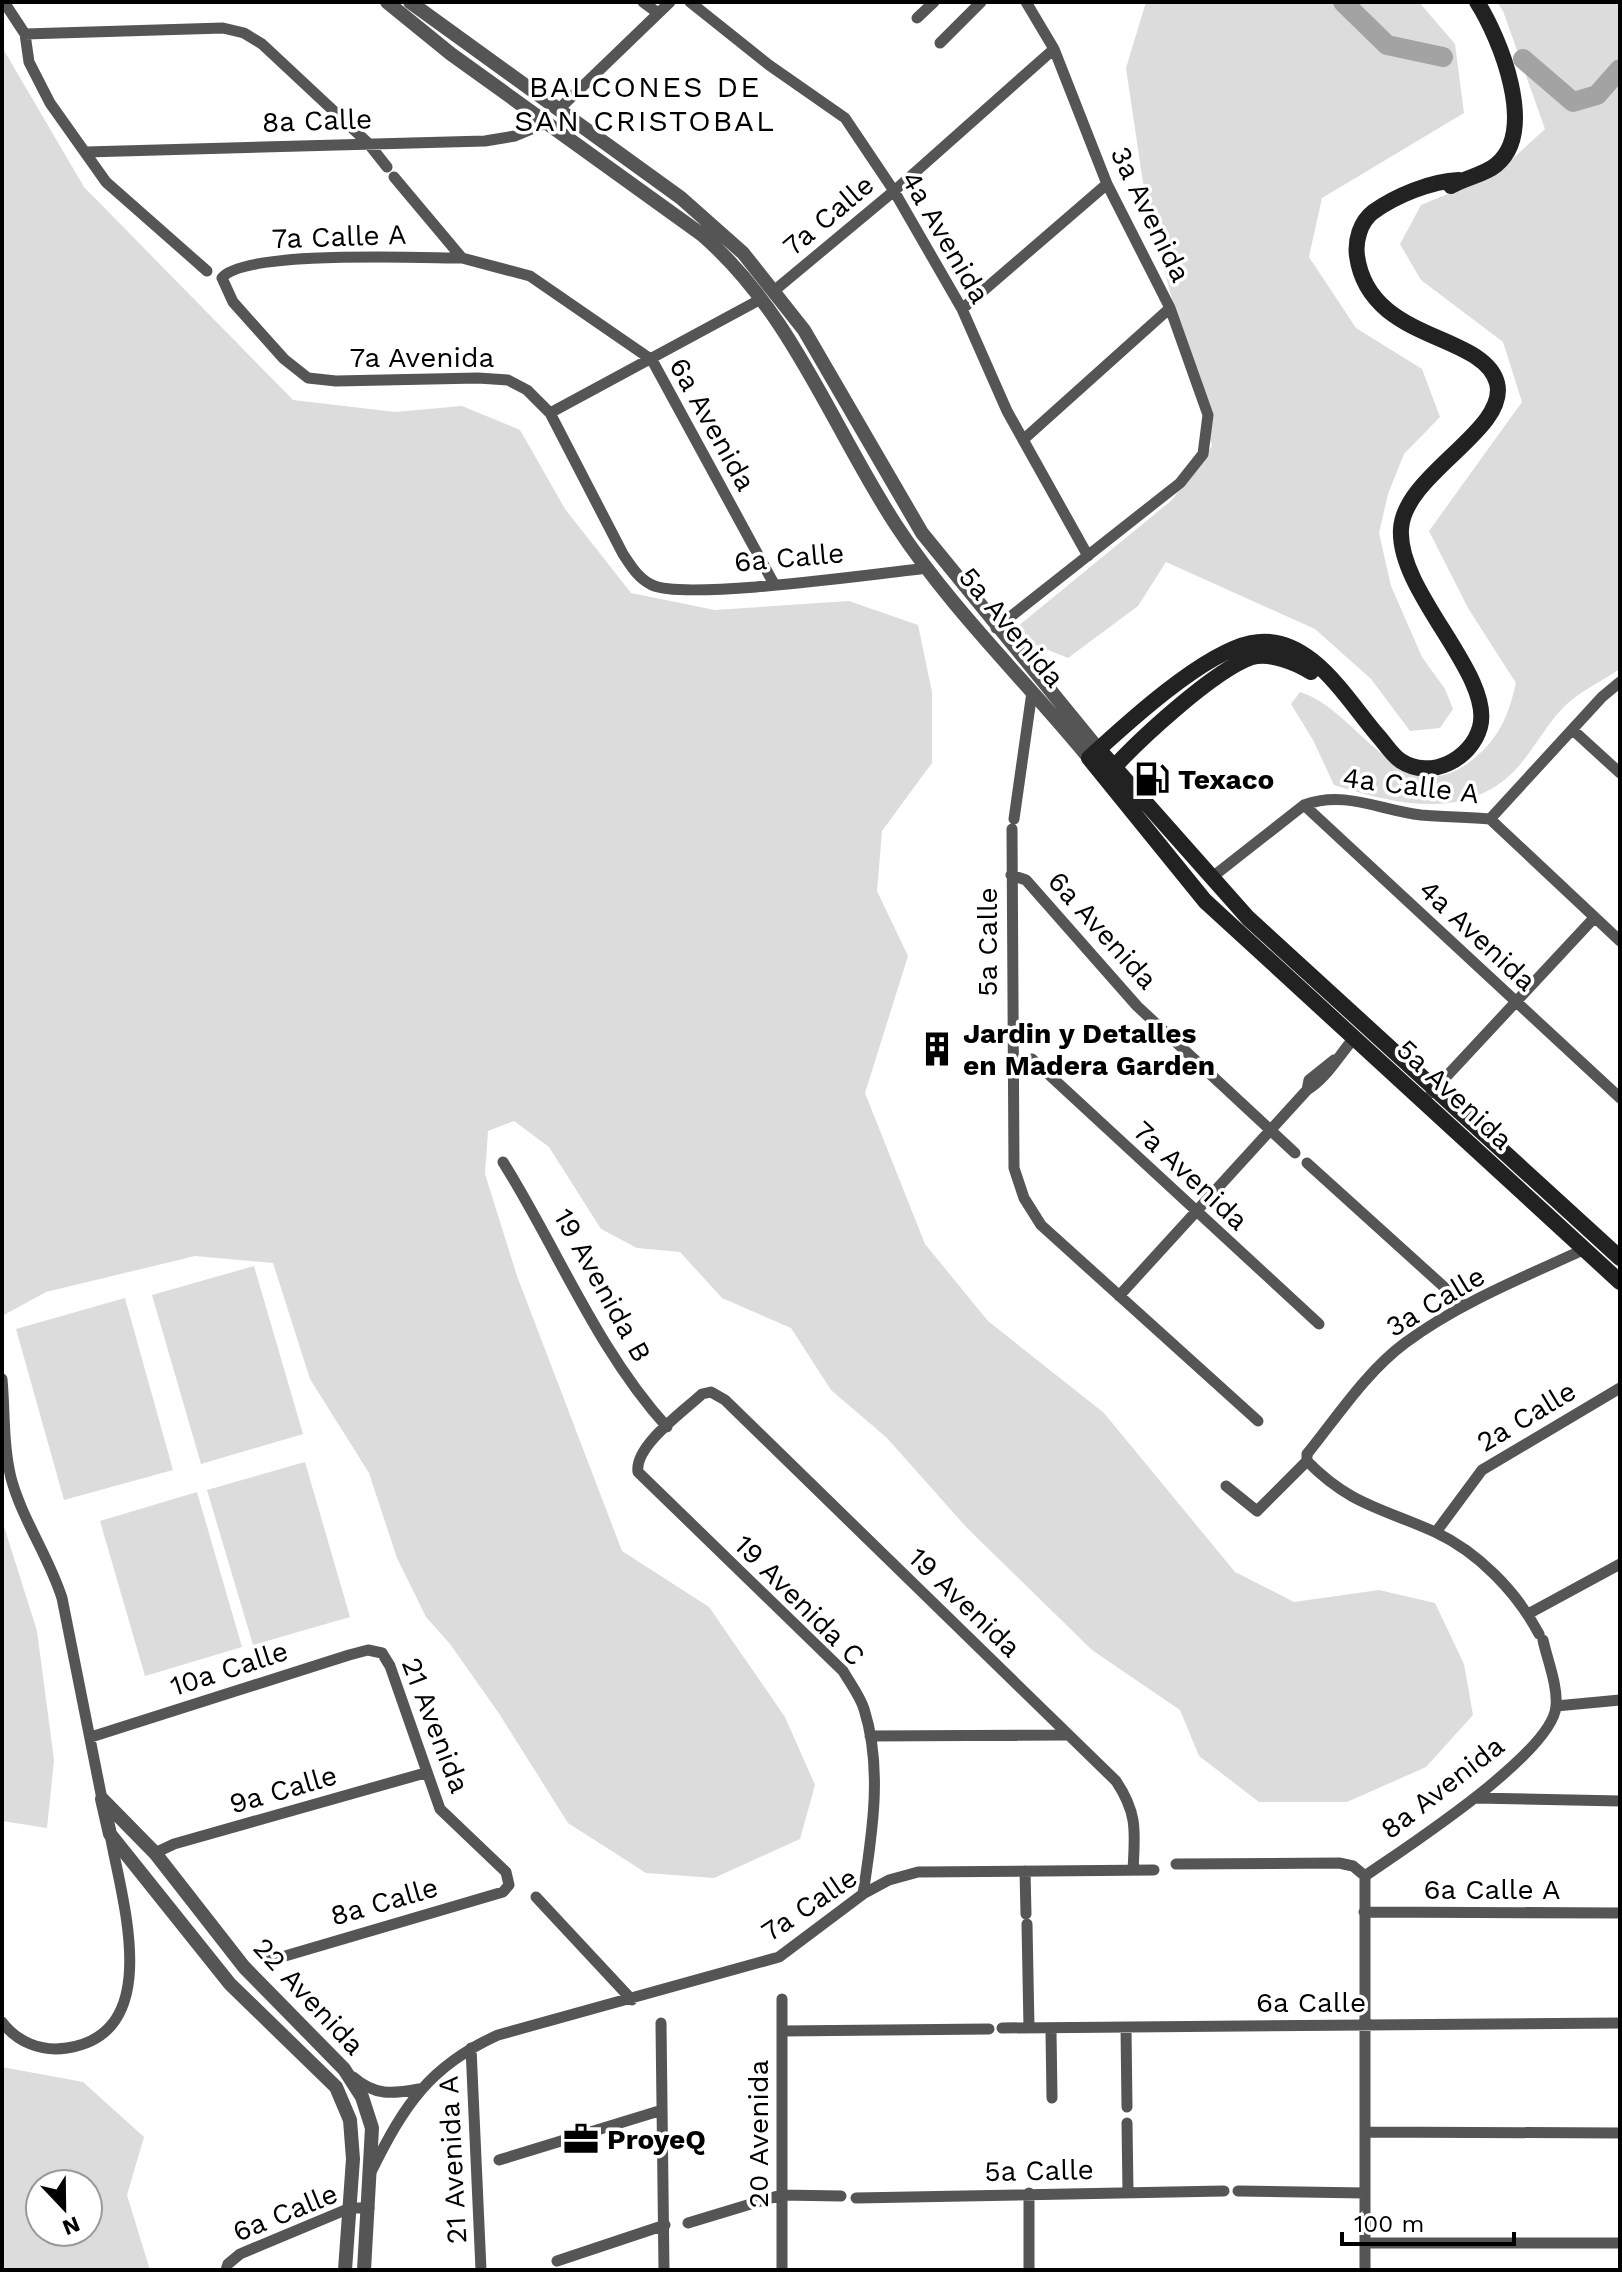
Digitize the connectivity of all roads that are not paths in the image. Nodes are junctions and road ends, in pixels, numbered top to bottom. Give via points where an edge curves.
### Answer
1 (4, 2) edge
2 (387, 2) edge
3 (410, 2) edge
4 (643, 2) edge
5 (670, 2) edge
6 (690, 2) edge
7 (934, 2) edge
8 (981, 2) edge
9 (1026, 2) edge
10 (1477, 2) edge
11 (658, 13) junction
12 (917, 18) dead end
13 (25, 34) junction
14 (940, 43) dead end
15 (1054, 49) junction
16 (504, 74) junction
17 (494, 86) junction
18 (558, 110) junction
19 (546, 123) junction
20 (368, 143) junction
21 (86, 152) junction
22 (1107, 184) junction
23 (894, 191) junction
24 (719, 240) junction
25 (462, 258) junction
26 (207, 271) dead end
27 (222, 278) joint
28 (775, 290) junction
29 (761, 299) junction
30 (1170, 308) junction
31 (962, 309) junction
32 (652, 360) junction
33 (550, 413) junction
34 (1024, 439) junction
35 (905, 507) junction
36 (891, 517) junction
37 (1088, 556) junction
38 (928, 568) junction
39 (774, 584) junction
40 (654, 586) joint
41 (996, 628) junction
42 (1620, 682) edge
43 (1032, 692) junction
44 (1343, 693) junction
45 (1574, 731) junction
46 (1094, 754) junction
47 (1109, 773) junction
48 (1620, 773) edge
49 (1304, 805) junction
50 (1490, 819) junction
51 (1011, 875) junction
52 (1211, 878) junction
53 (1594, 918) junction
54 (1620, 941) edge
55 (1516, 1003) junction
56 (1355, 1037) junction
57 (1032, 1059) dead end
58 (1429, 1096) junction
59 (1620, 1098) edge
60 (1271, 1130) junction
61 (1295, 1153) dead end
62 (503, 1162) dead end
63 (1307, 1163) dead end
64 (1195, 1213) junction
65 (1585, 1249) junction
66 (1620, 1258) edge
67 (1620, 1282) edge
68 (1119, 1296) junction
69 (1464, 1305) junction
70 (1319, 1324) dead end
71 (2, 1379) edge
72 (1620, 1388) edge
73 (1258, 1421) dead end
74 (667, 1427) junction
75 (1307, 1461) junction
76 (1226, 1486) dead end
77 (1436, 1532) junction
78 (1620, 1564) edge
79 (1528, 1614) junction
80 (382, 1653) joint
81 (1620, 1700) edge
82 (1556, 1706) junction
83 (1066, 1735) junction
84 (870, 1736) junction
85 (91, 1737) junction
86 (425, 1773) junction
87 (1475, 1798) junction
88 (102, 1799) junction
89 (1620, 1801) edge
90 (110, 1834) junction
91 (155, 1853) junction
92 (1176, 1864) dead end
93 (1133, 1870) junction
94 (1154, 1870) dead end
95 (1025, 1871) junction
96 (1365, 1876) junction
97 (509, 1882) joint
98 (863, 1894) junction
99 (536, 1897) dead end
100 (1364, 1912) junction
101 (1620, 1913) edge
102 (268, 1961) dead end
103 (244, 1967) junction
104 (230, 1984) junction
105 (782, 1999) dead end
106 (632, 2000) junction
107 (2, 2022) edge
108 (661, 2023) dead end
109 (1620, 2023) edge
110 (1362, 2026) junction
111 (1029, 2028) junction
112 (1126, 2028) junction
113 (782, 2031) junction
114 (1051, 2031) junction
115 (471, 2048) junction
116 (344, 2069) junction
117 (419, 2089) junction
118 (1052, 2098) dead end
119 (1127, 2107) dead end
120 (659, 2111) junction
121 (1127, 2123) dead end
122 (1365, 2132) junction
123 (1620, 2133) edge
124 (499, 2160) dead end
125 (372, 2170) junction
126 (1224, 2191) dead end
127 (1238, 2191) dead end
128 (1128, 2192) junction
129 (1029, 2193) junction
130 (1365, 2193) junction
131 (781, 2195) junction
132 (841, 2196) dead end
133 (856, 2198) dead end
134 (350, 2208) junction
135 (369, 2208) junction
136 (688, 2223) dead end
137 (665, 2225) junction
138 (1365, 2243) junction
139 (1620, 2243) edge
140 (557, 2261) dead end
141 (226, 2270) edge
142 (345, 2270) edge
143 (364, 2270) edge
144 (481, 2270) edge
145 (664, 2270) edge
146 (782, 2270) edge
147 (1029, 2270) edge
148 (1365, 2270) edge

1 - 13 street
2 - 17 street, 5a Avenida
3 - 16 street, 5a Avenida
4 - 11 street
5 - 11 street
6 - 23 street, 4a Avenida via 845,118
7 - 12 street
8 - 14 street
9 - 15 street, 3a Avenida
10 - 44 main road via 1498,41 1514,97 1510,149 1495,166 1389,200 1365,218 1355,245 1360,277 1384,310 1486,364 1497,382 1498,401 1411,496 1401,527 1404,562 1480,699 1480,726 1470,747 1453,763 1423,769 1400,761
11 - 18 street
13 - 20 street via 223,28 244,33
13 - 21 street via 29,62 50,103
15 - 22 street, 3a Avenida
15 - 23 street, 7a Calle
16 - 17 street
16 - 18 street, 5a Avenida
17 - 19 street, 5a Avenida
18 - 24 street, 5a Avenida via 681,198
19 - 20 street, 8a Calle via 485,141
19 - 24 street, 5a Avenida
20 - 21 street, 8a Calle
20 - 25 street
21 - 26 street via 121,198
22 - 30 street, 3a Avenida
22 - 31 street
23 - 28 street, 7a Calle
23 - 31 street, 4a Avenida
24 - 28 street, 5a Avenida
24 - 29 street, 5a Avenida
25 - 27 street, 7a Calle A via 282,259 241,265
25 - 32 street, 6a Avenida via 530,276
27 - 33 street, 7a Avenida via 233,302 308,378 508,380
28 - 35 street, 5a Avenida via 818,351
29 - 32 street
29 - 36 street, 5a Avenida via 806,366
30 - 34 street
30 - 37 street, 3a Avenida via 1208,415 1203,454 1180,483
31 - 34 street, 4a Avenida
32 - 33 street
32 - 39 street, 6a Avenida
33 - 40 street, 7a Avenida via 623,554 637,575
34 - 37 street, 4a Avenida
35 - 36 street
35 - 41 street, 5a Avenida
36 - 38 street, 5a Avenida
37 - 41 street
38 - 39 street, 6a Calle
38 - 43 street, 5a Avenida
39 - 40 street, 6a Calle
41 - 46 street, 5a Avenida
42 - 45 street, 4a Calle A
43 - 46 street, 5a Avenida
43 - 51 street, 5a Calle
44 - 46 main road via 1312,659 1284,645 1251,643 1176,684
44 - 47 main road via 1296,662 1256,656 1228,668
45 - 48 street
45 - 50 street, 4a Calle A
46 - 47 main road, 5a Avenida
47 - 52 main road, 5a Avenida
47 - 56 main road, 5a Avenida via 1205,901
49 - 50 street, 4a Calle A via 1349,798 1417,814
49 - 52 street, 4a Calle A
49 - 55 street, 4a Avenida
50 - 53 street
51 - 60 street, 6a Avenida via 1026,880 1137,1006
51 - 68 street, 5a Calle via 1014,1168 1041,1225
52 - 58 main road, 5a Avenida
53 - 54 street
53 - 55 street
55 - 58 street
55 - 59 street, 4a Avenida
56 - 58 main road, 5a Avenida
56 - 60 street via 1309,1080 1307,1090
57 - 64 street, 7a Avenida
58 - 65 main road, 5a Avenida
58 - 66 main road, 5a Avenida
60 - 61 street, 6a Avenida
60 - 64 street
62 - 74 street, 19 Avenida B via 625,1376
63 - 69 street
64 - 68 street
64 - 70 street, 7a Avenida
65 - 67 main road, 5a Avenida
65 - 69 street, 3a Calle
68 - 73 street
69 - 75 street, 3a Calle via 1403,1344 1371,1374 1307,1454
71 - 85 street via 12,1481 57,1583
72 - 77 street, 2a Calle via 1482,1470
74 - 83 street, 19 Avenida via 702,1394 711,1392
74 - 84 street, 19 Avenida C via 645,1447 637,1463 643,1480 843,1671 863,1707
75 - 76 street, 3a Calle via 1257,1511
75 - 77 street via 1346,1495
77 - 79 street via 1478,1558
78 - 79 street
79 - 82 street via 1541,1637
80 - 85 street, 10a Calle via 349,1655
80 - 86 street, 21 Avenida
81 - 82 street
82 - 87 street, 8a Avenida via 1542,1736
83 - 84 street
83 - 93 street, 19 Avenida via 1116,1781 1131,1804
84 - 98 street, 19 Avenida C via 875,1812
85 - 88 street
86 - 91 street, 9a Calle
86 - 97 street, 21 Avenida via 440,1809 506,1872
87 - 89 street
87 - 96 street, 8a Avenida
88 - 90 street
88 - 91 street, 22 Avenida
90 - 104 street, 22 Avenida
90 - 107 street via 130,1965 128,1998 116,2020 96,2037 67,2048 34,2046 12,2035
91 - 103 street, 22 Avenida
92 - 96 street via 1339,1863
93 - 94 street, 7a Calle
93 - 95 street, 7a Calle
95 - 98 street, 7a Calle via 918,1872
95 - 111 street
96 - 100 street
97 - 102 street, 8a Calle via 503,1892
98 - 106 street, 7a Calle via 779,1957
99 - 106 street
100 - 101 street, 6a Calle A
100 - 110 street
103 - 104 street
103 - 116 street, 22 Avenida
104 - 134 street, 22 Avenida via 336,2087 350,2120
105 - 113 street, 20 Avenida
106 - 115 street, 7a Calle via 498,2035
108 - 120 street
109 - 110 street, 6a Calle
110 - 112 street, 6a Calle
110 - 122 street
111 - 113 street, 6a Calle
111 - 114 street, 6a Calle
112 - 114 street, 6a Calle
112 - 119 street
113 - 131 street, 20 Avenida
114 - 118 street
115 - 117 street, 7a Calle
115 - 144 street, 21 Avenida A
116 - 117 street via 367,2089 389,2095
116 - 125 street, 22 Avenida via 362,2097 372,2128
117 - 125 street, 7a Calle
120 - 124 street
120 - 137 street
121 - 128 street
122 - 123 street
122 - 130 street
125 - 135 street, 22 Avenida
126 - 128 street, 5a Calle
127 - 130 street
128 - 129 street, 5a Calle
129 - 133 street, 5a Calle
129 - 147 street
130 - 138 street
131 - 132 street
131 - 136 street
131 - 146 street, 20 Avenida
134 - 135 street, 6a Calle
134 - 141 street, 6a Calle via 240,2254
134 - 142 street, 22 Avenida
135 - 143 street, 22 Avenida
137 - 140 street
137 - 145 street
138 - 139 street
138 - 148 street

